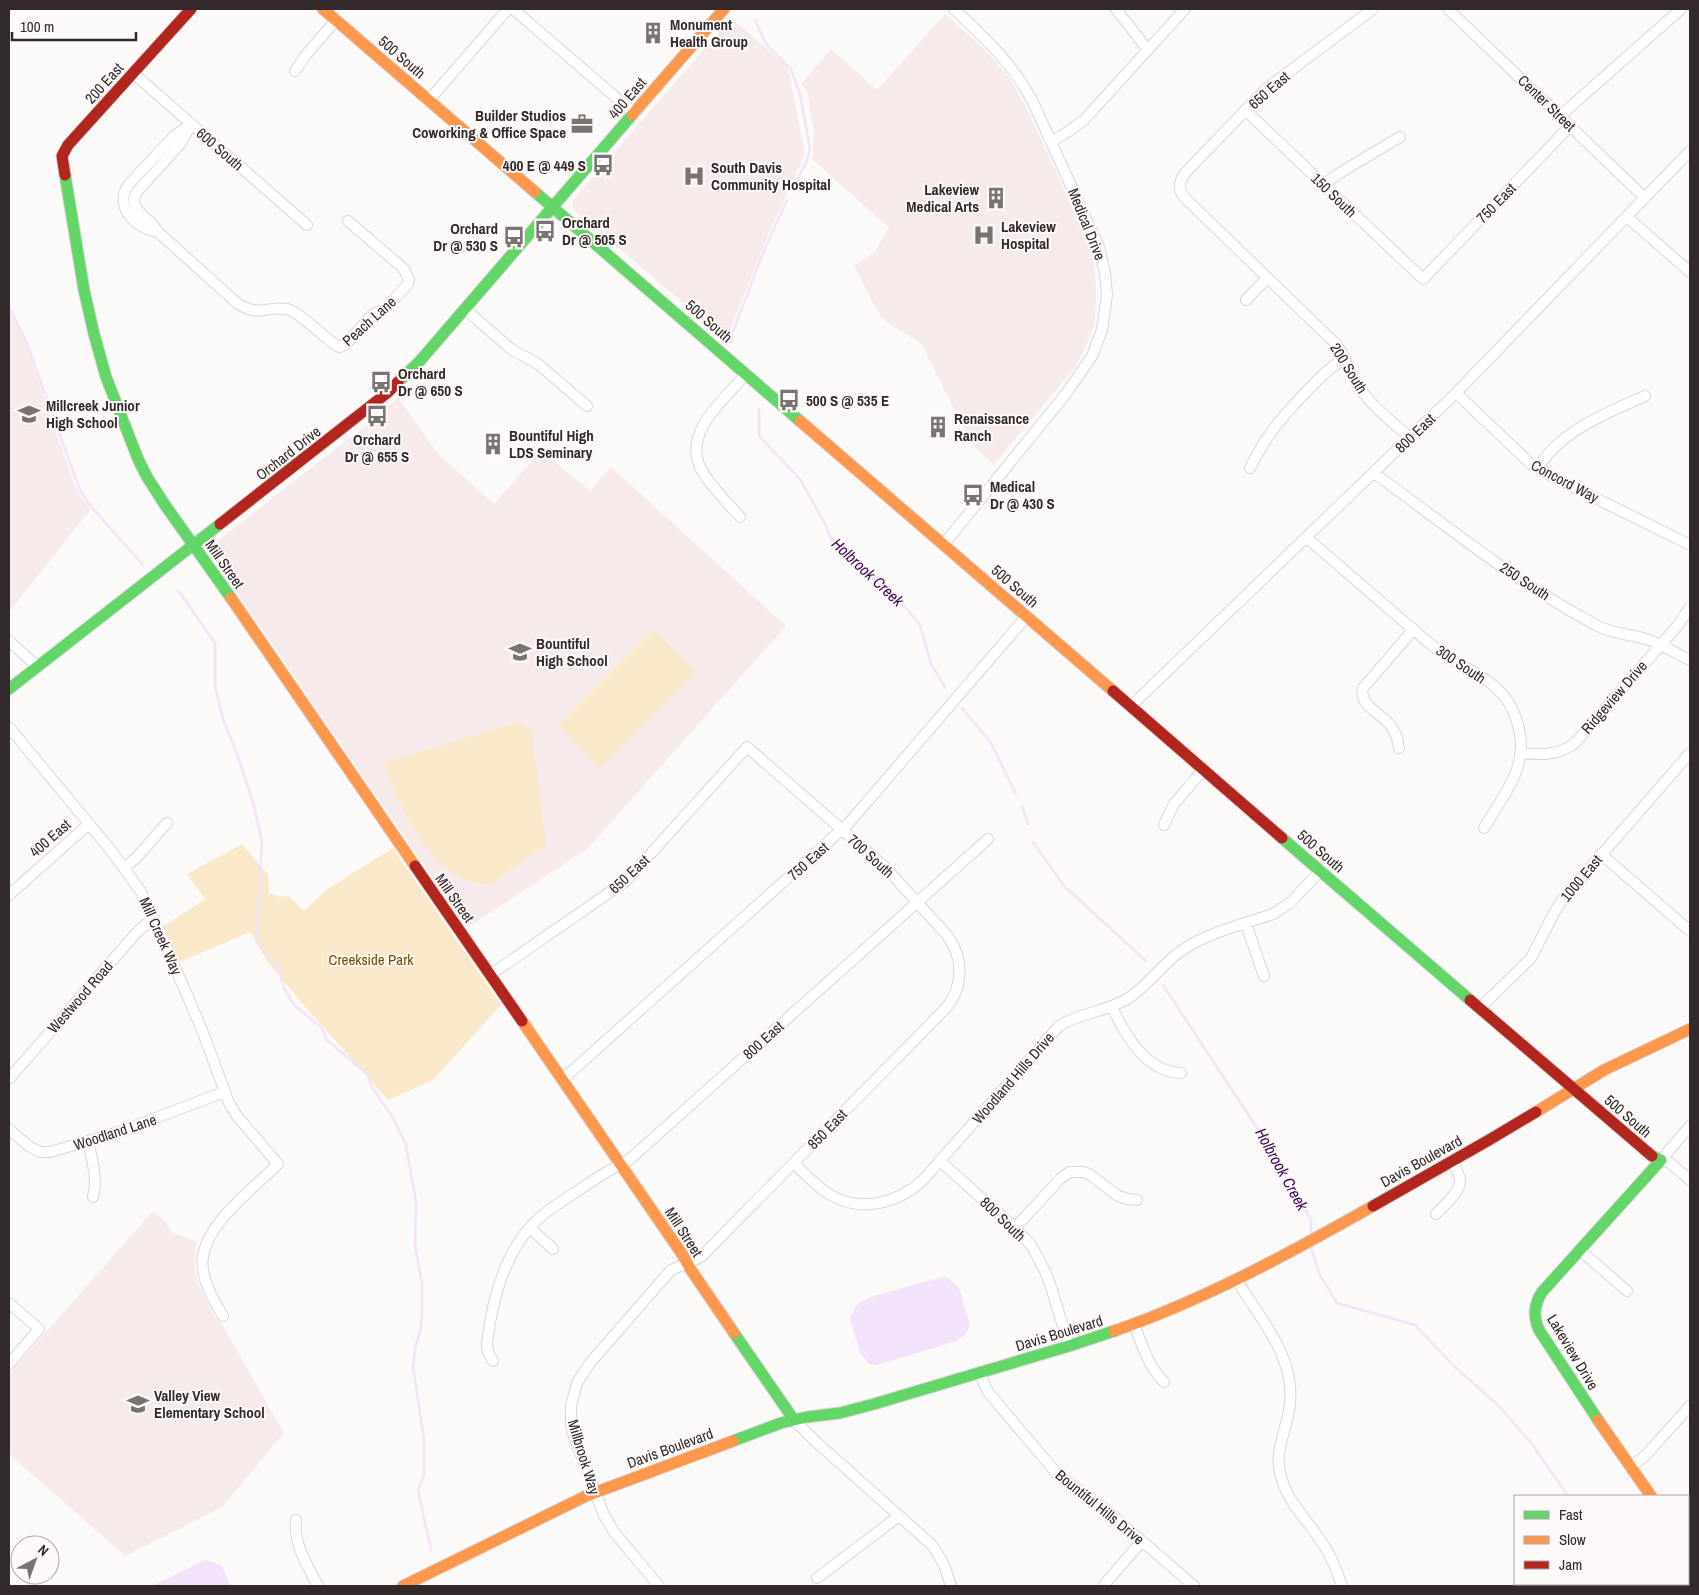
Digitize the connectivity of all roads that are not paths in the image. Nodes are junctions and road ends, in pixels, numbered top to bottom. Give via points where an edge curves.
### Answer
1 (191, 9) edge
2 (323, 9) edge
3 (508, 9) edge
4 (513, 9) edge
5 (724, 9) edge
6 (954, 9) edge
7 (1116, 9) edge
8 (1185, 9) edge
9 (1373, 9) edge
10 (1448, 9) edge
11 (1681, 9) edge
12 (336, 20) junction
13 (1148, 50) junction
14 (295, 71) dead end
15 (133, 73) junction
16 (429, 100) junction
17 (1246, 110) junction
18 (634, 113) junction
19 (1560, 116) junction
20 (191, 124) junction
21 (1570, 126) junction
22 (1400, 137) dead end
23 (1051, 142) junction
24 (1690, 151) edge
25 (62, 156) joint
26 (1324, 185) junction
27 (1180, 186) joint
28 (1645, 198) junction
29 (553, 207) junction
30 (1627, 217) junction
31 (348, 220) dead end
32 (307, 225) dead end
33 (1690, 272) edge
34 (1267, 278) junction
35 (1423, 279) joint
36 (1246, 300) dead end
37 (464, 309) junction
38 (1345, 359) junction
39 (746, 374) junction
40 (1456, 393) junction
41 (1645, 396) dead end
42 (588, 406) dead end
43 (1410, 438) junction
44 (1250, 468) dead end
45 (1538, 468) junction
46 (1374, 473) junction
47 (740, 517) dead end
48 (1308, 538) junction
49 (944, 544) junction
50 (194, 545) junction
51 (1690, 545) edge
52 (1690, 607) edge
53 (1027, 616) junction
54 (1414, 630) junction
55 (9, 641) edge
56 (1660, 644) junction
57 (1690, 660) edge
58 (38, 667) junction
59 (9, 689) edge
60 (1132, 706) junction
61 (9, 727) edge
62 (747, 747) joint
63 (1399, 748) dead end
64 (1520, 753) junction
65 (1690, 753) edge
66 (1204, 769) junction
67 (167, 823) dead end
68 (89, 824) junction
69 (1164, 825) dead end
70 (1484, 828) dead end
71 (842, 829) junction
72 (988, 839) dead end
73 (1602, 854) junction
74 (124, 868) junction
75 (1321, 870) junction
76 (9, 895) edge
77 (917, 902) junction
78 (154, 918) junction
79 (1246, 924) junction
80 (1690, 931) edge
81 (490, 975) junction
82 (1264, 976) dead end
83 (958, 986) joint
84 (1112, 1007) junction
85 (1480, 1008) junction
86 (1690, 1029) edge
87 (1181, 1073) dead end
88 (9, 1079) edge
89 (562, 1080) junction
90 (1574, 1089) junction
91 (224, 1092) junction
92 (1690, 1126) edge
93 (9, 1130) edge
94 (88, 1142) junction
95 (1452, 1160) junction
96 (1661, 1160) junction
97 (940, 1161) junction
98 (794, 1163) junction
99 (620, 1164) junction
100 (1690, 1180) edge
101 (93, 1197) dead end
102 (1137, 1200) dead end
103 (1436, 1214) dead end
104 (530, 1228) junction
105 (1015, 1228) junction
106 (553, 1249) dead end
107 (1580, 1250) junction
108 (687, 1262) junction
109 (1236, 1280) junction
110 (1627, 1291) dead end
111 (9, 1303) edge
112 (223, 1316) dead end
113 (1134, 1324) junction
114 (1068, 1346) junction
115 (493, 1360) dead end
116 (9, 1364) edge
117 (979, 1372) junction
118 (1164, 1382) dead end
119 (1690, 1406) edge
120 (794, 1420) junction
121 (1630, 1468) junction
122 (595, 1493) junction
123 (1650, 1495) edge
124 (899, 1516) junction
125 (296, 1520) dead end
126 (1142, 1541) junction
127 (816, 1578) dead end
128 (318, 1586) edge
129 (403, 1586) edge
130 (660, 1586) edge
131 (951, 1586) edge
132 (1103, 1586) edge
133 (1194, 1586) edge
134 (1342, 1586) edge

1 - 15 street, 200 East
2 - 12 street, 500 South
3 - 16 street
4 - 18 street
5 - 18 street, 400 East
6 - 23 street, Medical Drive via 1013,69 1032,100
7 - 13 street
8 - 13 street
9 - 17 street, 650 East via 1272,84
10 - 19 street, Center Street
11 - 19 street
12 - 14 street
12 - 16 street, 500 South
13 - 23 street via 1084,120
15 - 20 street, 600 South
15 - 25 street, 200 East via 68,145
16 - 29 street, 500 South
17 - 26 street, 150 South
17 - 27 street, 650 East via 1185,173
18 - 29 street, 400 East
19 - 21 street, Center Street
20 - 31 street, Peach Lane via 181,143 133,198 136,208 158,232 238,304 256,312 291,311 337,346 346,344 373,314 385,309 409,280 404,269
20 - 32 street, 600 South
21 - 28 street, Center Street
21 - 35 street, 750 East
22 - 26 street
23 - 49 street, Medical Drive via 1103,260 1107,295 1102,330 1092,356 1077,380
24 - 28 street, 800 East
25 - 50 street, Mill Street via 84,290 106,378 147,478
26 - 35 street, 150 South
27 - 34 street, 200 South via 1187,200
28 - 30 street, 800 East
29 - 37 street, Orchard Drive
29 - 39 street, 500 South
30 - 33 street
30 - 40 street, 800 East
34 - 36 street
34 - 38 street, 200 South via 1337,345
37 - 42 street via 512,350 537,363
37 - 50 street, Orchard Drive via 388,393
38 - 43 street, 200 South via 1364,394
38 - 44 street via 1329,369 1279,420
39 - 47 street via 703,424 696,443 701,469
39 - 49 street, 500 South
40 - 43 street, 800 East
40 - 45 street, Concord Way via 1520,455
41 - 45 street via 1577,430 1552,449
43 - 46 street, 800 East
45 - 51 street, Concord Way
46 - 48 street, 800 East
46 - 56 street, 250 South via 1513,574 1592,623 1609,631
48 - 54 street, 300 South
48 - 60 street, 800 East
49 - 53 street, 500 South
50 - 58 street, Orchard Drive
50 - 81 street, Mill Street
52 - 56 street, Ridgeview Drive
53 - 60 street, 500 South
53 - 71 street, 750 East
54 - 63 street via 1362,693 1365,702 1395,731
54 - 64 street, 300 South via 1452,660 1494,686 1506,698 1517,720
55 - 58 street
56 - 57 street, 250 South
56 - 64 street, Ridgeview Drive via 1574,743 1552,754
58 - 59 street, Orchard Drive
60 - 66 street, 500 South
61 - 68 street, Mill Creek Way
62 - 71 street, 700 South
62 - 81 street, 650 East via 626,881
64 - 70 street, 300 South via 1514,778
65 - 73 street, 1000 East
66 - 69 street via 1174,804
66 - 75 street, 500 South
67 - 74 street
68 - 74 street, Mill Creek Way
68 - 76 street, 400 East
71 - 77 street, 700 South via 885,867
71 - 89 street, 750 East
72 - 77 street, 800 East
73 - 80 street
73 - 85 street, 1000 East via 1559,905 1531,958
74 - 78 street, Mill Creek Way
75 - 79 street, Woodland Hills Drive via 1285,907
75 - 85 street, 500 South
77 - 83 street, 700 South via 956,949 960,968
77 - 99 street, 800 East via 630,1160
78 - 88 street, Westwood Road via 138,931
78 - 91 street, Mill Creek Way via 202,1030
79 - 82 street
79 - 84 street, Woodland Hills Drive via 1205,938 1183,950 1136,993
81 - 89 street, Mill Street
83 - 98 street, 850 East via 946,1008
84 - 87 street via 1134,1046 1163,1070
84 - 97 street, Woodland Hills Drive via 1073,1019 1053,1031
85 - 90 street, 500 South
86 - 90 street, Davis Boulevard via 1619,1062
89 - 99 street, Mill Street
90 - 95 street, Davis Boulevard
90 - 96 street, 500 South via 1651,1156
91 - 94 street, Woodland Lane
91 - 112 street, Mill Creek Way via 237,1116 278,1164 225,1215 205,1245 203,1271
92 - 96 street
93 - 94 street, Woodland Lane via 42,1152
94 - 101 street via 96,1175
95 - 103 street via 1460,1184
95 - 109 street, Davis Boulevard
96 - 100 street, 500 South via 1670,1163
96 - 107 street, Lakeview Drive
97 - 98 street, Woodland Hills Drive via 916,1187 900,1198 865,1205 828,1194
97 - 105 street, 800 South
98 - 108 street, 850 East via 701,1257
99 - 104 street, 800 East via 548,1211
99 - 108 street, Mill Street
102 - 105 street via 1118,1196 1089,1174 1070,1172
104 - 106 street
104 - 115 street, 800 East via 510,1256 500,1281 487,1344
105 - 114 street, 800 South via 1031,1246 1045,1271
107 - 110 street
107 - 121 street, Lakeview Drive via 1539,1296 1534,1309 1535,1320
108 - 120 street, Mill Street
108 - 122 street, Millbrook Way via 672,1270 585,1369 574,1390 570,1422
109 - 113 street, Davis Boulevard
109 - 134 street via 1276,1343 1288,1372 1290,1402 1278,1461 1281,1480 1328,1553
111 - 116 street via 39,1329
113 - 114 street, Davis Boulevard
113 - 118 street via 1152,1369
114 - 117 street, Davis Boulevard
117 - 120 street, Davis Boulevard via 857,1409
117 - 126 street, Bountiful Hills Drive via 988,1392 1053,1470
119 - 121 street
120 - 122 street, Davis Boulevard
120 - 124 street, Mill Street
121 - 123 street, Lakeview Drive
122 - 129 street, Davis Boulevard
122 - 130 street, Millbrook Way via 614,1532
124 - 127 street
124 - 131 street, Mill Street via 933,1546
125 - 128 street via 298,1544
126 - 132 street
126 - 133 street, Bountiful Hills Drive

